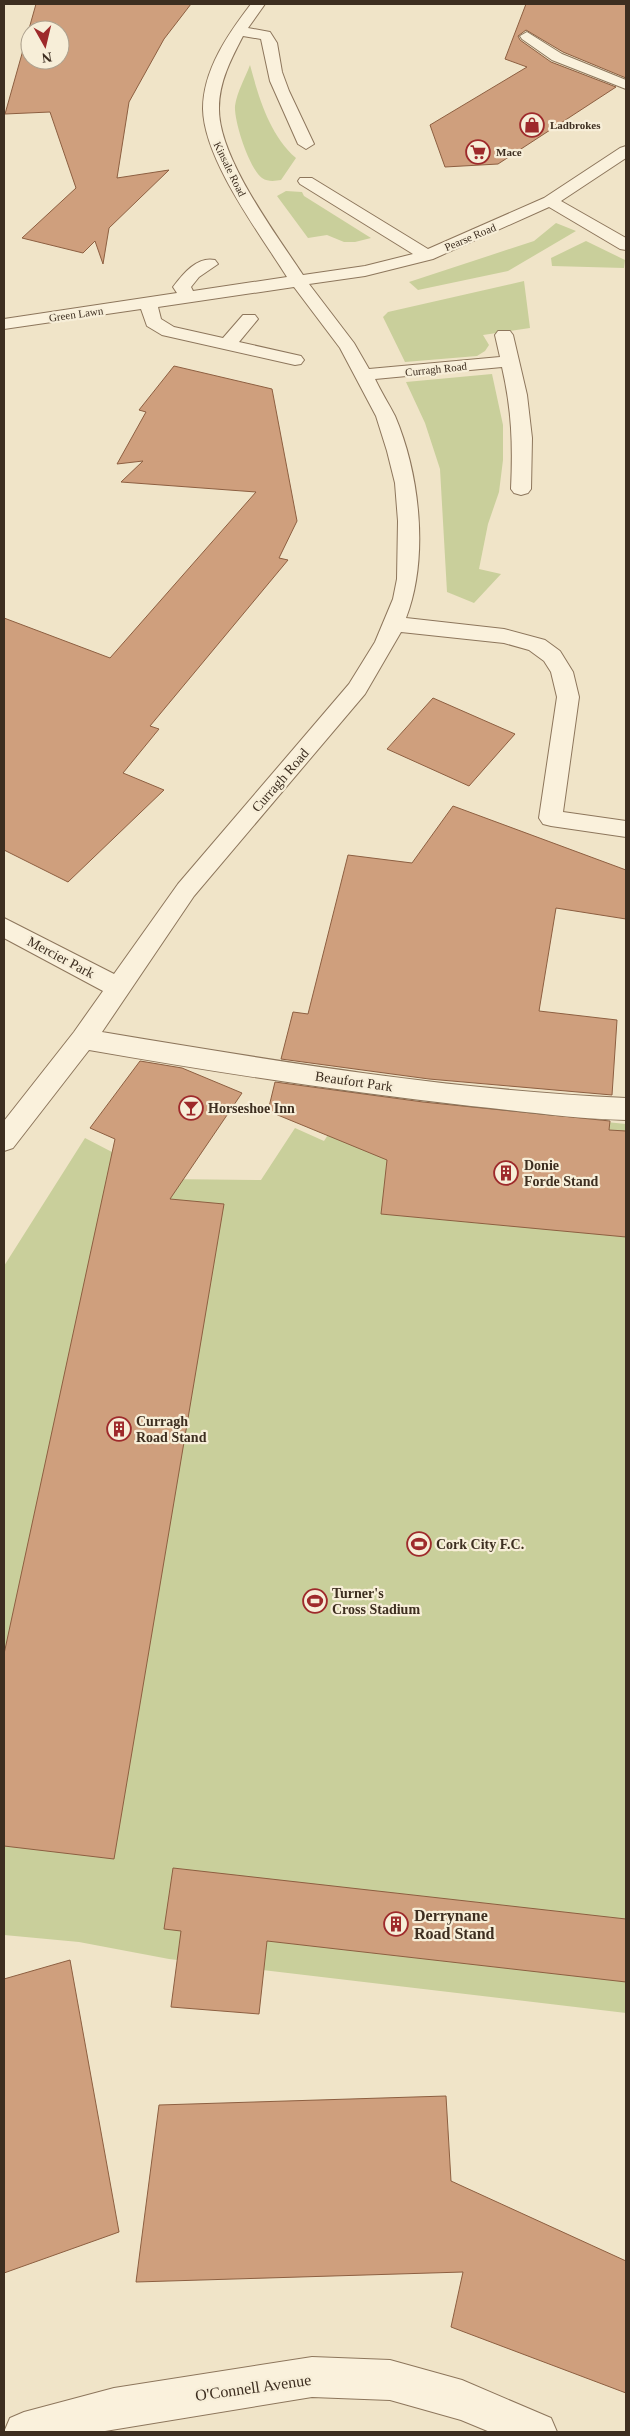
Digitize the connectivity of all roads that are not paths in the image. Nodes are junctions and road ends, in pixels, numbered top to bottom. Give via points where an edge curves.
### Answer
1 (258, 4) edge
2 (238, 31) junction
3 (527, 36) dead end
4 (626, 85) edge
5 (306, 144) dead end
6 (626, 151) edge
7 (306, 181) dead end
8 (550, 201) junction
9 (626, 245) edge
10 (427, 255) junction
11 (209, 264) dead end
12 (302, 288) junction
13 (187, 297) junction
14 (148, 303) junction
15 (249, 319) dead end
16 (4, 324) edge
17 (504, 334) dead end
18 (228, 344) junction
19 (295, 360) dead end
20 (510, 361) junction
21 (363, 375) junction
22 (521, 489) dead end
23 (394, 624) junction
24 (626, 830) edge
25 (4, 927) edge
26 (119, 988) junction
27 (83, 1039) junction
28 (626, 1109) edge
29 (4, 1140) edge
30 (24, 2432) edge
31 (537, 2432) edge

1 - 2 street, Kinsale Road
2 - 5 street via 265,35 270,41 276,72
2 - 12 street, Kinsale Road via 221,63 214,86 211,108 214,135 242,194
3 - 4 street via 557,57
6 - 8 street, Pearse Road
7 - 10 street
8 - 9 street
8 - 10 street, Pearse Road
10 - 12 street, Pearse Road
11 - 13 street via 193,273 182,287
12 - 13 street, Green Lawn
12 - 21 street, Curragh Road via 343,340
13 - 14 street, Green Lawn
14 - 16 street, Green Lawn
14 - 18 street via 153,322 159,327
15 - 18 street
17 - 20 street
18 - 19 street
20 - 21 street, Curragh Road
20 - 22 street via 523,438
21 - 23 street, Curragh Road via 385,416 406,483 407,579
23 - 24 street via 504,636 537,646 552,656 562,672 568,697 551,818
23 - 26 street, Curragh Road via 357,689 186,890
25 - 26 street, Mercier Park
26 - 27 street, Curragh Road
27 - 28 street, Beaufort Park via 370,1084 582,1108
27 - 29 street, Curragh Road
30 - 31 street, O'Connell Avenue via 114,2408 312,2378 390,2380 462,2400

